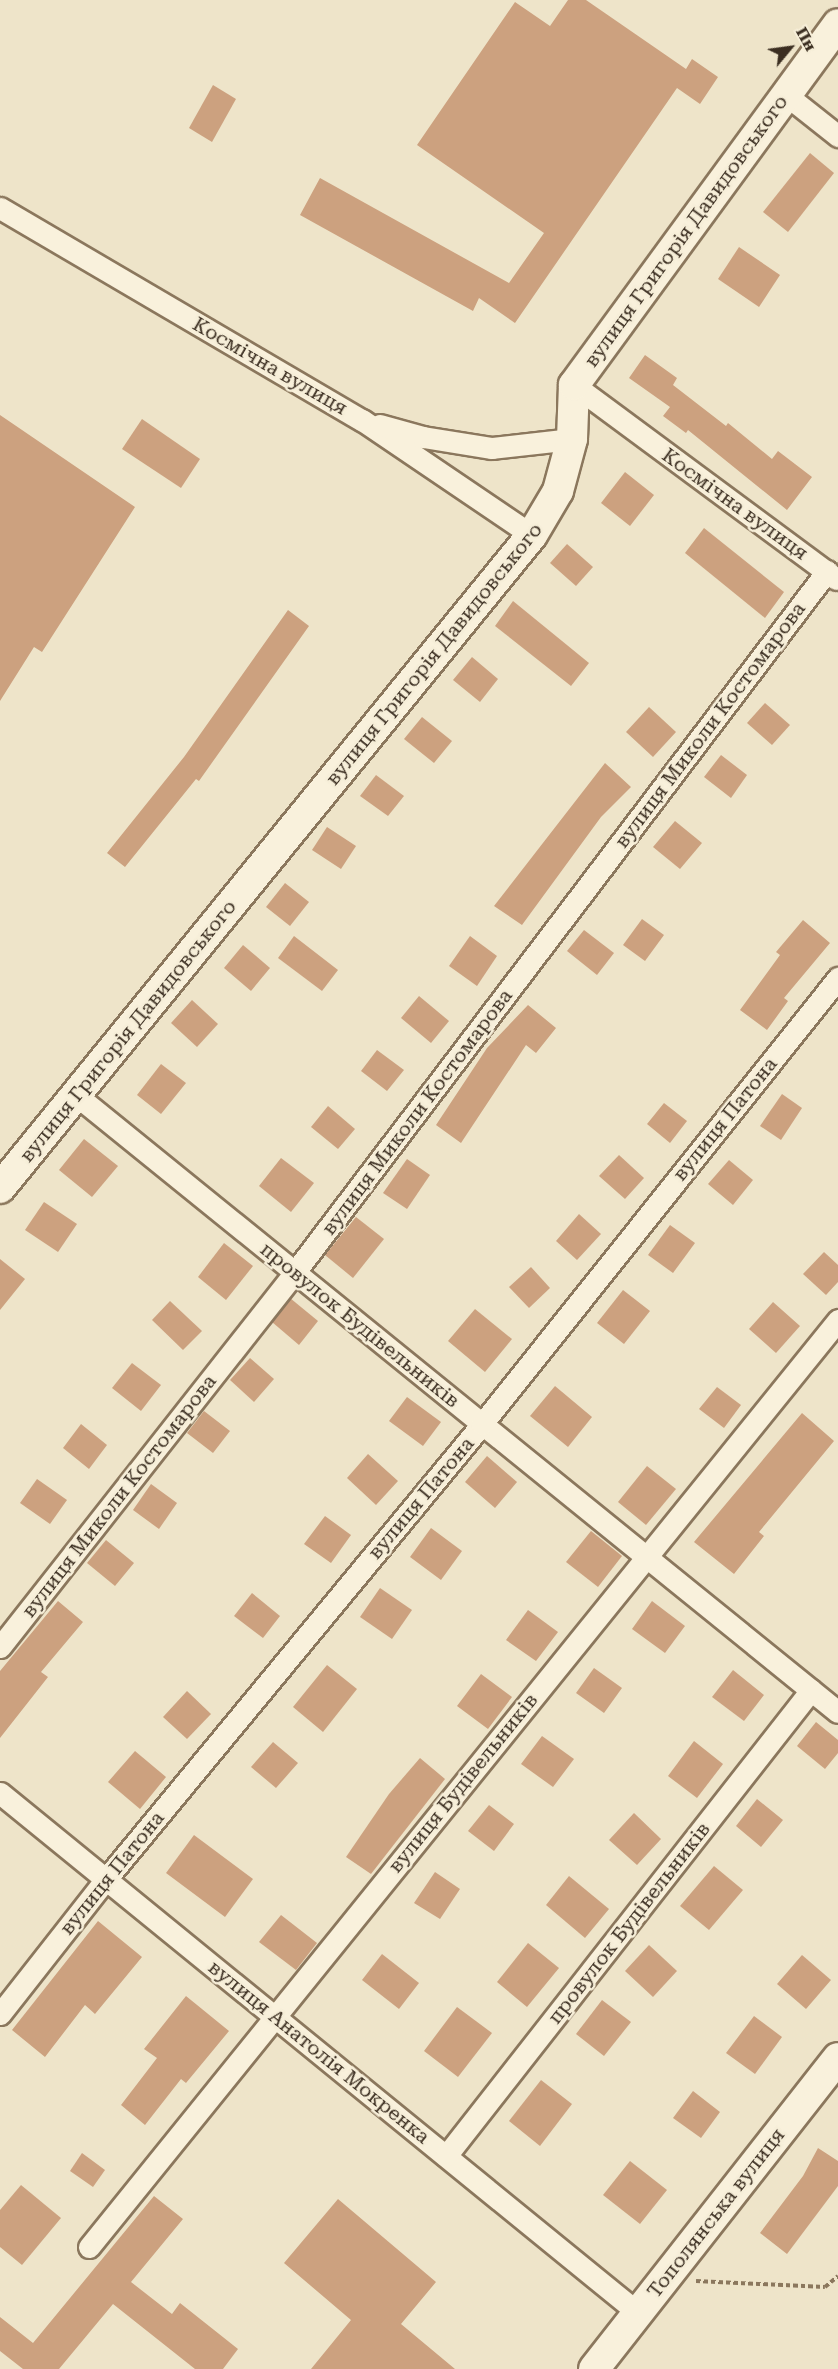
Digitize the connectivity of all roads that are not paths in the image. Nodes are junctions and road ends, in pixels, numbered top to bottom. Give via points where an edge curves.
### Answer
1 (838, 24) edge
2 (785, 94) junction
3 (838, 136) edge
4 (0, 208) edge
5 (574, 386) junction
6 (362, 420) junction
7 (572, 439) junction
8 (532, 536) junction
9 (832, 576) edge
10 (838, 978) edge
11 (76, 1095) junction
12 (0, 1188) edge
13 (295, 1272) junction
14 (838, 1320) edge
15 (482, 1424) junction
16 (647, 1557) junction
17 (0, 1647) edge
18 (811, 1690) junction
19 (838, 1712) edge
20 (0, 1793) edge
21 (106, 1879) junction
22 (0, 2014) edge
23 (274, 2016) junction
24 (838, 2058) edge
25 (446, 2156) junction
26 (88, 2247) dead end
27 (638, 2312) junction
28 (594, 2369) edge

1 - 2 street, вулиця Григорія Давидовського
2 - 3 street
2 - 5 street, вулиця Григорія Давидовського
4 - 6 street, Космічна вулиця
5 - 7 street, вулиця Григорія Давидовського
5 - 9 street, Космічна вулиця
6 - 7 street via 423,438 492,448
6 - 8 street, Космічна вулиця
7 - 8 street, вулиця Григорія Давидовського via 558,491
8 - 11 street, вулиця Григорія Давидовського
9 - 13 street, вулиця Миколи Костомарова
10 - 15 street, вулиця Патона
11 - 12 street, вулиця Григорія Давидовського
11 - 13 street, провулок Будівельників
13 - 15 street, провулок Будівельників
13 - 17 street, вулиця Миколи Костомарова
14 - 16 street, вулиця Будівельників
15 - 16 street, провулок Будівельників
15 - 21 street, вулиця Патона
16 - 18 street, провулок Будівельників
16 - 23 street, вулиця Будівельників
18 - 19 street, провулок Будівельників
18 - 25 street, провулок Будівельників
20 - 21 street, вулиця Анатолія Мокренка
21 - 22 street, вулиця Патона
21 - 23 street, вулиця Анатолія Мокренка
23 - 25 street, вулиця Анатолія Мокренка
23 - 26 street, вулиця Будівельників
24 - 27 street, Тополянська вулиця
25 - 27 street, вулиця Анатолія Мокренка
27 - 28 street, Тополянська вулиця

